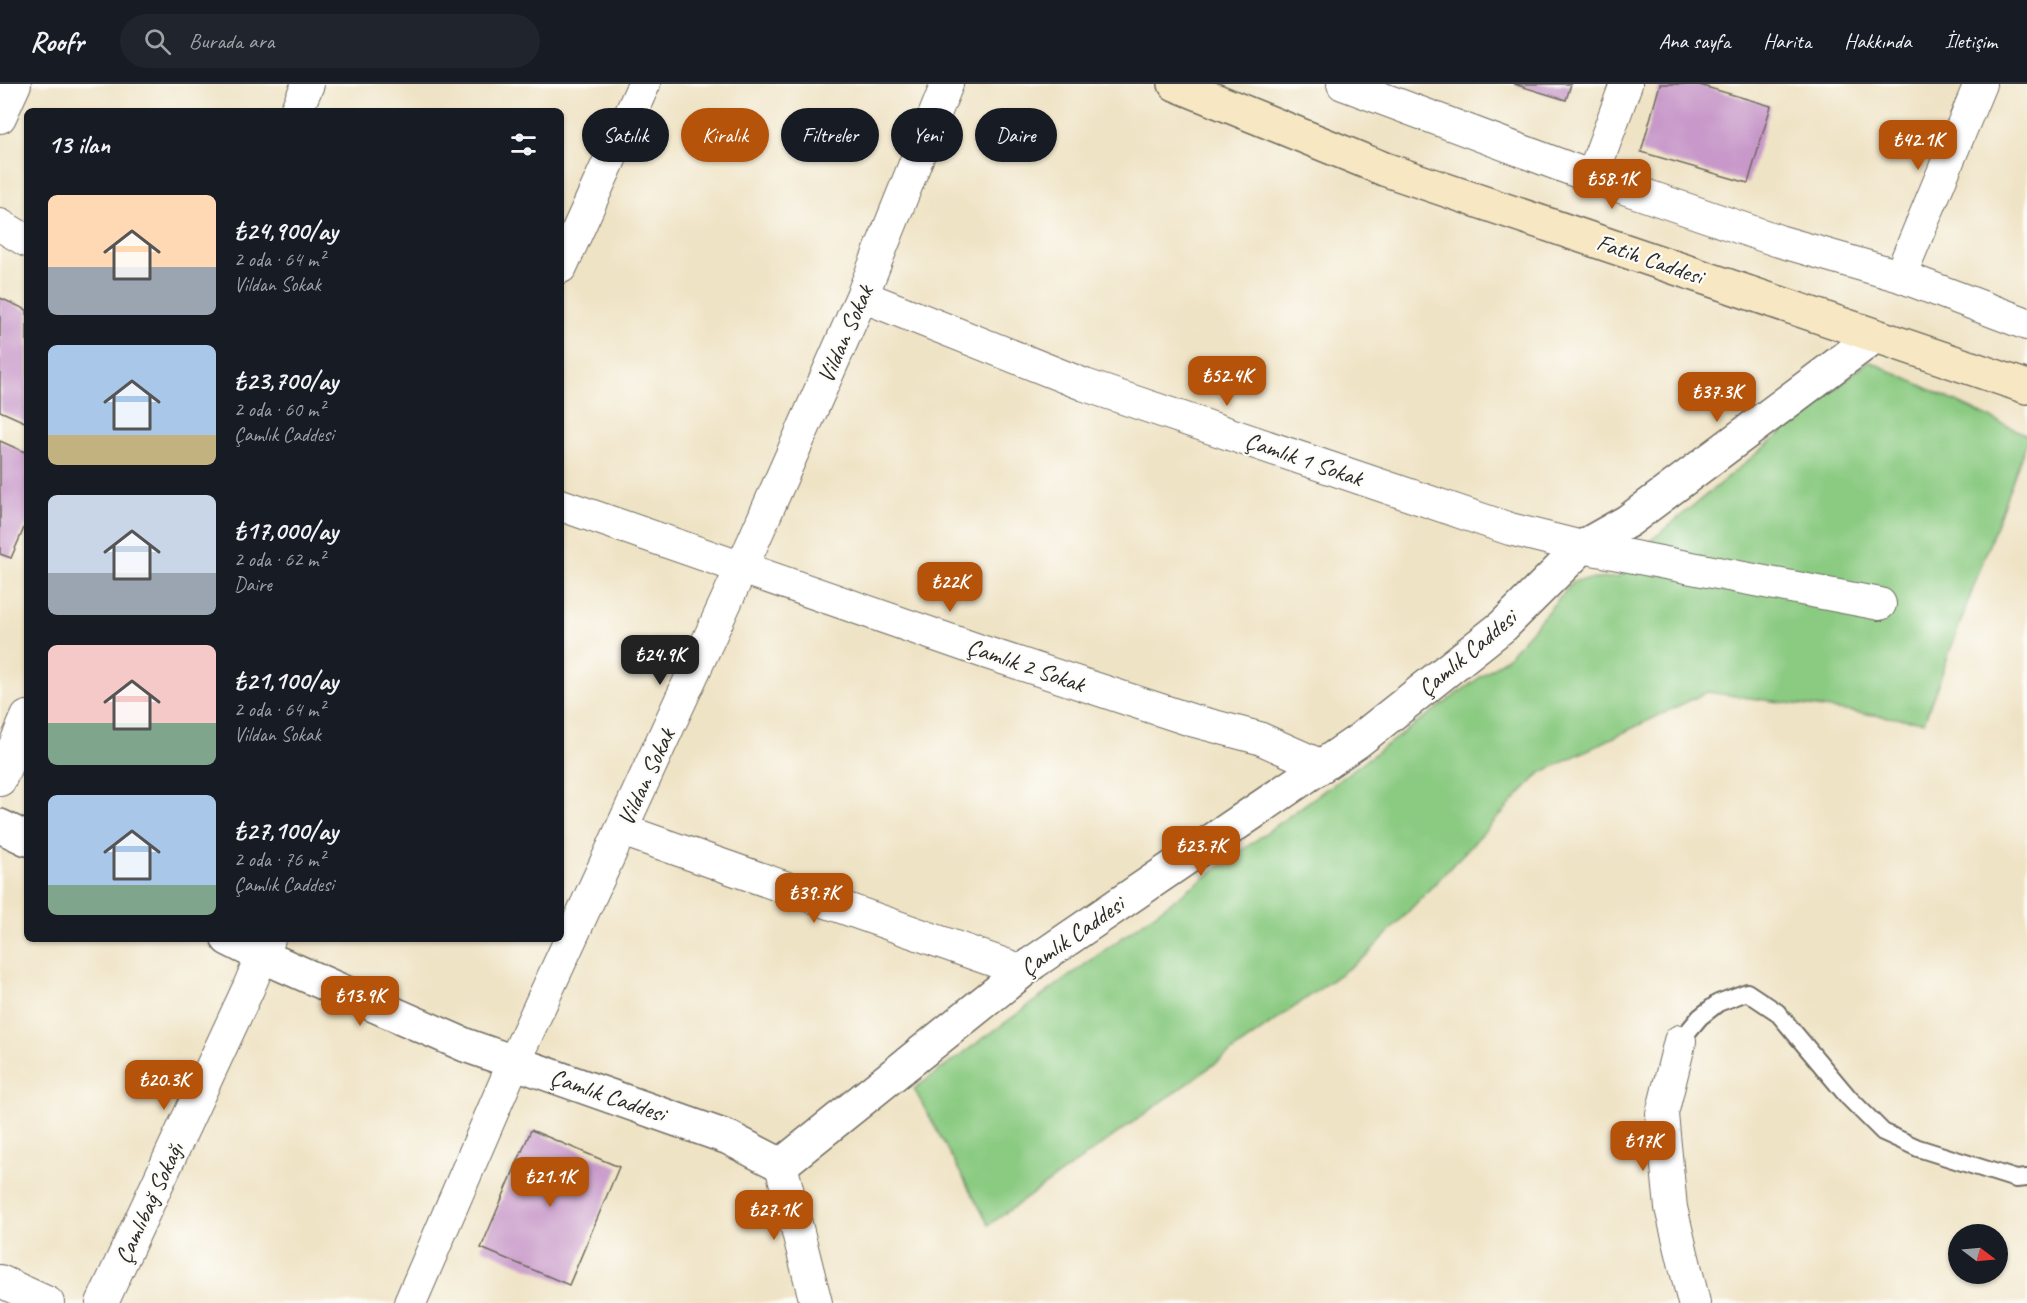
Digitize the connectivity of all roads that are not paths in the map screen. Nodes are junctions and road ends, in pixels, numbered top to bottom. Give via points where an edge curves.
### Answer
1 (15, 84) edge
2 (308, 84) edge
3 (644, 84) edge
4 (947, 84) edge
5 (1175, 84) edge
6 (1343, 84) edge
7 (1626, 84) edge
8 (1980, 84) edge
9 (297, 108) edge
10 (0, 117) edge
11 (1592, 177) junction
12 (0, 225) edge
13 (24, 239) edge
14 (564, 260) edge
15 (1900, 276) junction
16 (862, 296) junction
17 (2027, 324) edge
18 (1875, 336) junction
19 (2027, 387) edge
20 (564, 506) edge
21 (1582, 547) junction
22 (742, 567) junction
23 (1880, 604) dead end
24 (24, 724) edge
25 (1322, 766) junction
26 (0, 780) edge
27 (0, 826) edge
28 (622, 830) junction
29 (24, 838) edge
30 (240, 942) edge
31 (265, 948) edge
32 (1023, 971) junction
33 (1680, 1041) joint
34 (514, 1062) junction
35 (781, 1165) junction
36 (2027, 1178) edge
37 (0, 1281) edge
38 (48, 1303) edge
39 (102, 1303) edge
40 (410, 1303) edge
41 (816, 1303) edge
42 (1694, 1303) edge

1 - 10 street
2 - 9 street
3 - 14 street
4 - 16 street, Vildan Sokak
5 - 18 main road, Fatih Caddesi via 1384,169
6 - 11 street
7 - 11 street
8 - 15 street
11 - 15 street via 1779,241
12 - 13 street
15 - 17 street
16 - 21 street, Çamlık 1 Sokak via 1085,385 1509,529
16 - 22 street, Vildan Sokak
18 - 19 main road, Fatih Caddesi
18 - 21 street, Çamlık Caddesi via 1628,521
20 - 22 street, Çamlık 2 Sokak
21 - 23 street, Çamlık 1 Sokak
21 - 25 street, Çamlık Caddesi via 1503,626
22 - 25 street, Çamlık 2 Sokak via 984,652 1191,720 1259,738
22 - 28 street, Vildan Sokak
24 - 26 street
25 - 32 street, Çamlık Caddesi
27 - 29 street
28 - 32 street
28 - 34 street, Vildan Sokak
30 - 31 street, Çamlık Caddesi
31 - 34 street, Çamlık Caddesi via 465,1045
31 - 39 street, Çamlıbağ Sokağı
32 - 35 street, Çamlık Caddesi
33 - 36 lane via 1718,1003 1747,992 1777,1012 1883,1132 1917,1148 2016,1179
33 - 42 street via 1662,1114 1671,1208
34 - 35 street, Çamlık Caddesi via 729,1138
34 - 40 street, Vildan Sokak
35 - 41 street
37 - 38 street

